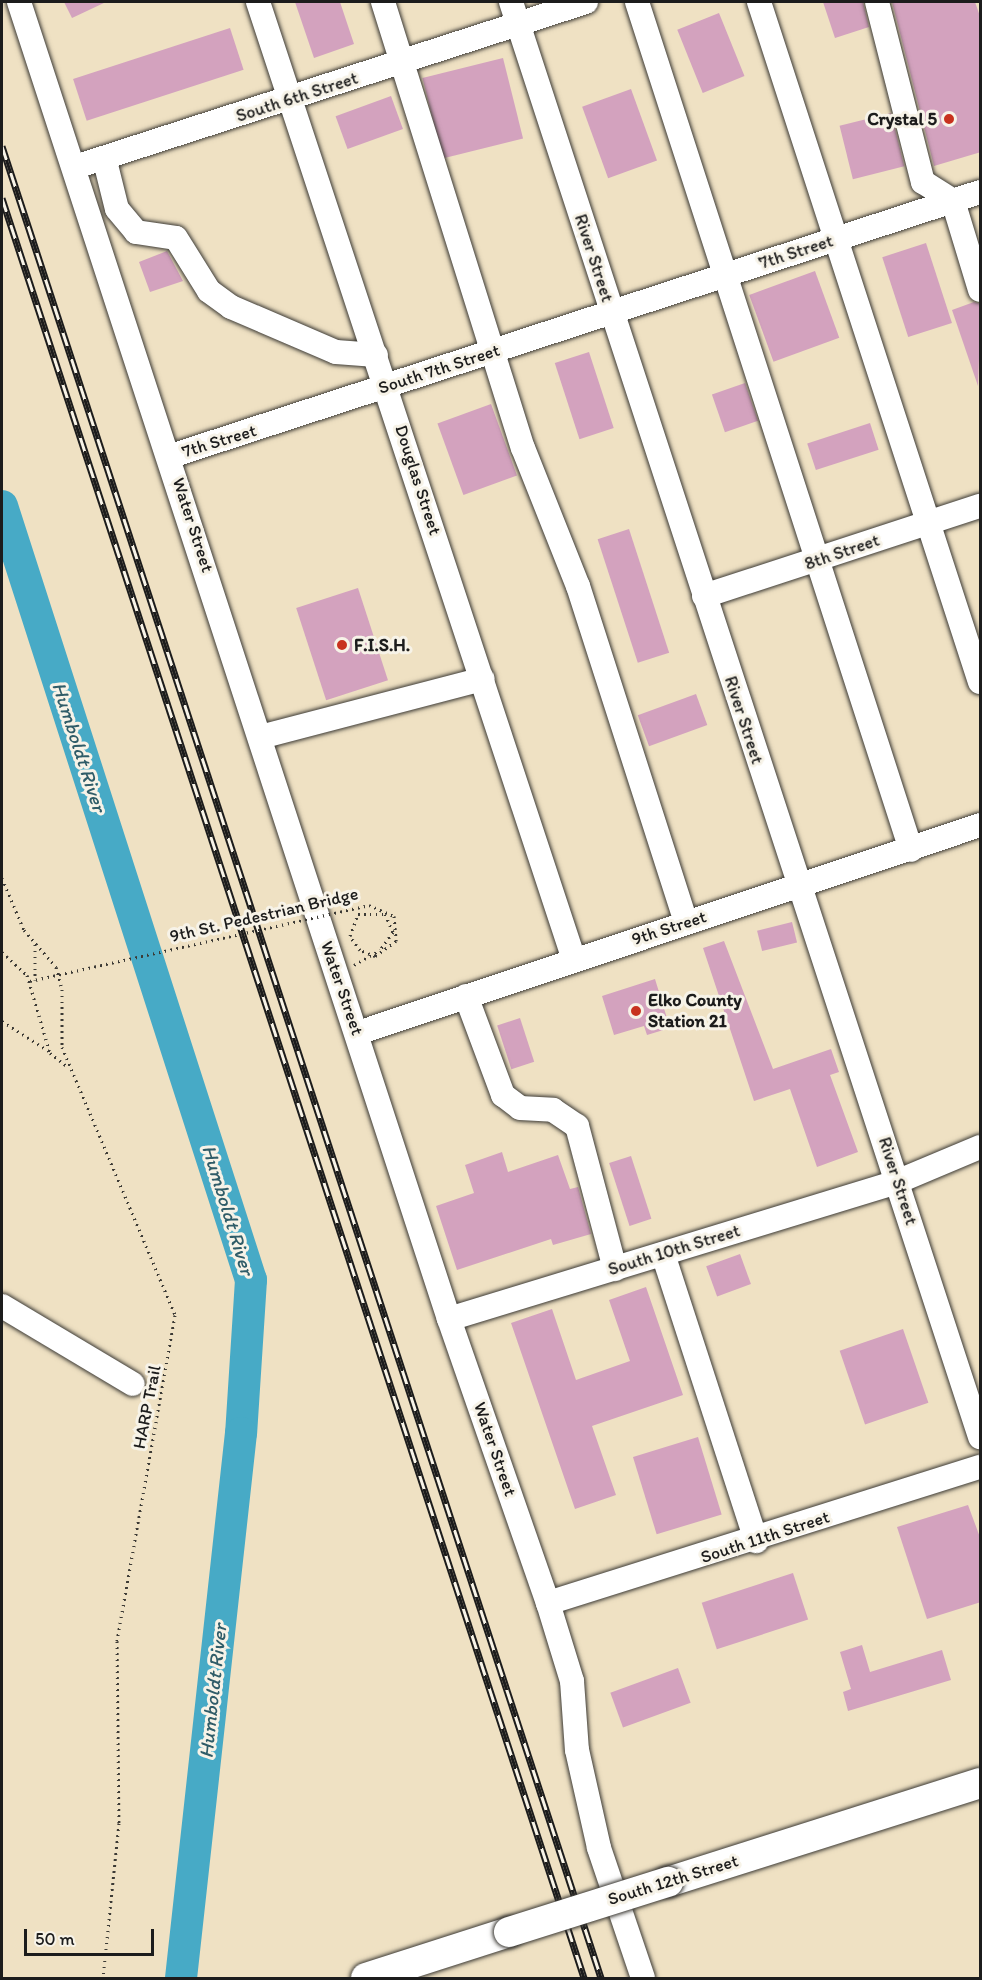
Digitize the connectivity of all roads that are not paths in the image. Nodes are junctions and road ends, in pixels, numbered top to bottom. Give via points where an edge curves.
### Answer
1 (19, 2) edge
2 (258, 2) edge
3 (383, 2) edge
4 (586, 2) edge
5 (637, 2) edge
6 (759, 2) edge
7 (877, 2) edge
8 (514, 13) edge
9 (401, 63) junction
10 (293, 98) junction
11 (105, 161) junction
12 (75, 168) junction
13 (981, 192) edge
14 (953, 201) junction
15 (836, 238) junction
16 (725, 275) junction
17 (981, 290) edge
18 (611, 312) junction
19 (496, 350) junction
20 (376, 355) junction
21 (387, 386) junction
22 (267, 426) joint
23 (171, 456) junction
24 (981, 506) edge
25 (929, 522) junction
26 (818, 561) junction
27 (704, 596) junction
28 (483, 679) junction
29 (981, 682) edge
30 (260, 737) junction
31 (981, 825) edge
32 (911, 850) junction
33 (798, 888) junction
34 (686, 922) junction
35 (574, 960) junction
36 (466, 996) junction
37 (358, 1033) junction
38 (981, 1147) edge
39 (898, 1182) junction
40 (663, 1254) junction
41 (615, 1269) junction
42 (2, 1306) edge
43 (450, 1319) junction
44 (133, 1384) dead end
45 (981, 1437) edge
46 (981, 1467) edge
47 (756, 1541) junction
48 (548, 1603) junction
49 (981, 1783) edge
50 (405, 1972) edge
51 (366, 1978) edge
52 (643, 1978) edge

1 - 12 street, Water Street
2 - 10 street, Douglas Street
3 - 9 street
4 - 8 street, South 6th Street
5 - 16 street
6 - 15 street
7 - 14 street via 923,182
8 - 9 street, South 6th Street
8 - 18 street, River Street
9 - 10 street, South 6th Street
9 - 19 street
10 - 11 street, South 6th Street
10 - 20 street, Douglas Street
11 - 12 street, South 6th Street
11 - 20 street via 117,209 136,232 176,238 209,291 231,307 336,352
12 - 23 street, Water Street
13 - 14 street, 7th Street
14 - 15 street, 7th Street
14 - 17 street
15 - 16 street, 7th Street
15 - 25 street
16 - 18 street, 7th Street
16 - 26 street
18 - 19 street, South 7th Street
18 - 27 street, River Street
19 - 21 street, South 7th Street
19 - 34 street via 523,448 578,586
20 - 21 street, Douglas Street
21 - 22 street, South 7th Street
21 - 28 street, Douglas Street
22 - 23 street, 7th Street
23 - 30 street, Water Street
24 - 25 street, 8th Street
25 - 26 street, 8th Street
25 - 29 street
26 - 27 street, 8th Street
26 - 32 street
27 - 33 street, River Street
28 - 30 street
28 - 35 street, Douglas Street
30 - 37 street, Water Street
31 - 32 street, 9th Street
32 - 33 street, 9th Street
33 - 34 street, 9th Street
33 - 39 street, River Street
34 - 35 street, 9th Street
35 - 36 street, 9th Street
36 - 37 street, 9th Street
36 - 41 street via 503,1095 520,1108 554,1110 577,1126
37 - 43 street, Water Street
38 - 39 street, South 10th Street
39 - 40 street, South 10th Street
39 - 45 street, River Street
40 - 41 street, South 10th Street
40 - 47 street
41 - 43 street, South 10th Street
42 - 44 street
43 - 48 street, Water Street
46 - 47 street, South 11th Street
47 - 48 street, South 11th Street
48 - 52 street, Water Street via 572,1681 579,1759 599,1848
49 - 50 main road, South 12th Street, bridge via 509,1932
50 - 51 main road, South 12th Street

